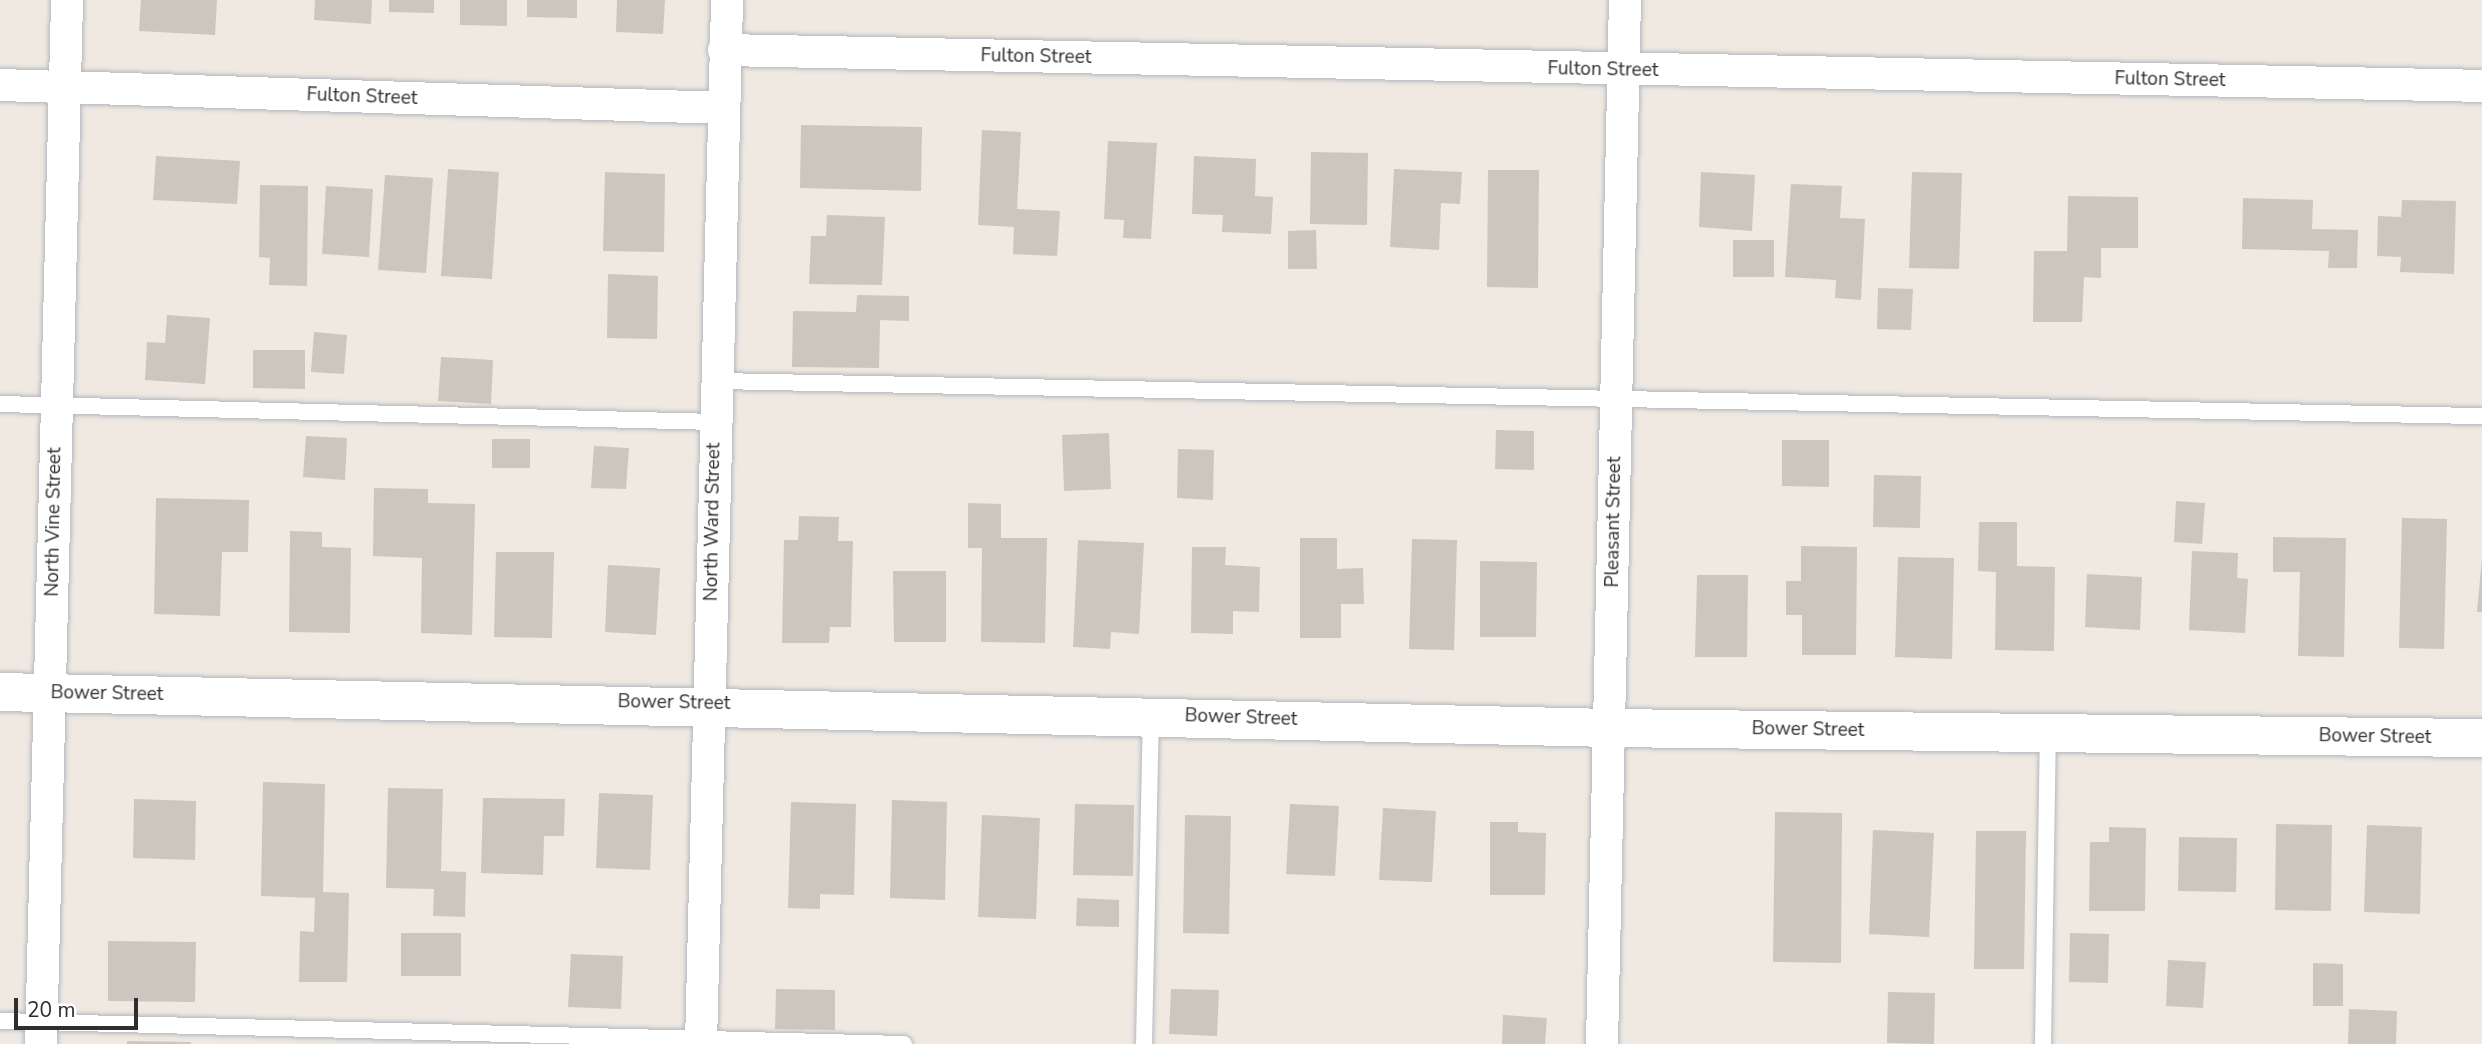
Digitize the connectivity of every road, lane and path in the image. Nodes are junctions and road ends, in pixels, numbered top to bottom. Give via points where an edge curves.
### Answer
1 (67, 0) edge
2 (727, 0) edge
3 (1625, 0) edge
4 (724, 50) junction
5 (1624, 70) junction
6 (0, 85) edge
7 (2482, 86) edge
8 (65, 87) junction
9 (723, 108) junction
10 (717, 381) junction
11 (1617, 403) junction
12 (0, 404) edge
13 (57, 406) junction
14 (2482, 416) edge
15 (716, 422) junction
16 (0, 692) edge
17 (50, 693) junction
18 (709, 703) junction
19 (1151, 715) junction
20 (1608, 728) junction
21 (2048, 733) junction
22 (2482, 738) edge
23 (0, 1021) edge
24 (42, 1033) edge
25 (701, 1042) edge
26 (904, 1044) edge
27 (1144, 1044) edge
28 (1602, 1044) edge
29 (2043, 1044) edge

1 - 8 street, North Vine Street
2 - 4 street, North Ward Street
3 - 5 street, Pleasant Street
4 - 5 street, Fulton Street
4 - 9 street, North Ward Street
5 - 7 street, Fulton Street
5 - 11 street, Pleasant Street
6 - 8 street, Fulton Street
8 - 9 street, Fulton Street
8 - 13 street, North Vine Street
9 - 10 street, North Ward Street
10 - 11 lane
10 - 15 street, North Ward Street
11 - 14 lane
11 - 20 street, Pleasant Street
12 - 13 lane
13 - 15 lane
13 - 17 street, North Vine Street
15 - 18 street, North Ward Street
16 - 17 street, Bower Street
17 - 18 street, Bower Street
17 - 24 street, North Vine Street
18 - 19 street, Bower Street
18 - 25 street, North Ward Street
19 - 20 street, Bower Street
19 - 27 lane
20 - 21 street, Bower Street
20 - 28 street, Pleasant Street
21 - 22 street, Bower Street
21 - 29 lane
23 - 24 lane
24 - 25 lane
25 - 26 lane

